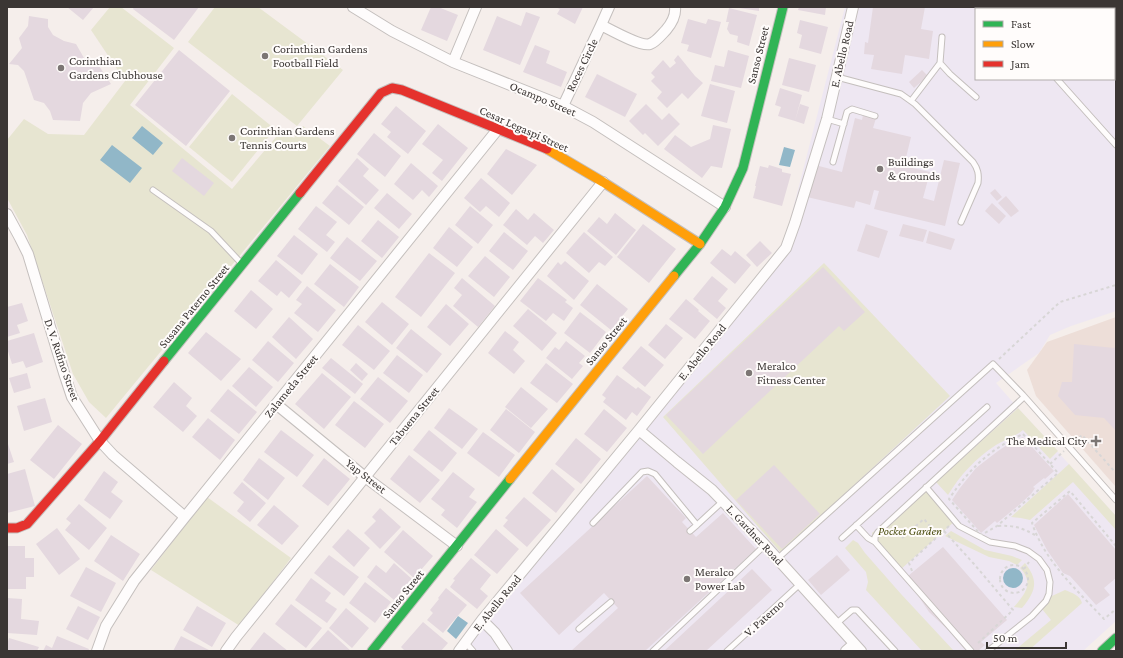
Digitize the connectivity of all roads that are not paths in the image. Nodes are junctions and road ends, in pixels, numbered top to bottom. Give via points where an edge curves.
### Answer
1 (353, 7) edge
2 (476, 7) edge
3 (609, 7) edge
4 (675, 7) edge
5 (782, 7) edge
6 (852, 7) edge
7 (601, 25) junction
8 (942, 37) dead end
9 (453, 62) junction
10 (940, 63) junction
11 (837, 76) junction
12 (1058, 80) edge
13 (392, 88) joint
14 (976, 97) dead end
15 (911, 101) junction
16 (563, 106) junction
17 (875, 116) dead end
18 (827, 119) junction
19 (844, 124) junction
20 (498, 129) junction
21 (1116, 145) edge
22 (833, 162) dead end
23 (603, 182) junction
24 (153, 190) dead end
25 (725, 207) junction
26 (7, 214) edge
27 (961, 222) dead end
28 (700, 244) junction
29 (242, 264) junction
30 (1024, 397) junction
31 (276, 404) junction
32 (987, 407) dead end
33 (639, 430) junction
34 (100, 441) junction
35 (365, 477) junction
36 (926, 487) junction
37 (1116, 500) edge
38 (723, 501) junction
39 (184, 517) junction
40 (593, 523) dead end
41 (697, 525) junction
42 (856, 525) junction
43 (7, 528) edge
44 (690, 531) dead end
45 (842, 538) dead end
46 (875, 542) junction
47 (457, 546) junction
48 (765, 546) junction
49 (777, 559) junction
50 (800, 584) junction
51 (611, 602) dead end
52 (482, 620) junction
53 (836, 624) junction
54 (579, 629) dead end
55 (1116, 638) edge
56 (463, 647) edge
57 (858, 647) edge
58 (972, 650) edge
59 (97, 651) edge
60 (226, 651) edge
61 (372, 651) edge
62 (473, 651) edge
63 (507, 651) edge
64 (653, 651) edge
65 (727, 651) edge
66 (846, 651) edge
67 (895, 651) edge
68 (988, 651) edge
69 (1102, 651) edge

1 - 9 street, Ocampo Street via 392,31
2 - 9 street
3 - 7 street, Roces Circle
4 - 7 street, Roces Circle via 670,26 649,45 637,43
5 - 25 street, Sanso Street via 743,168
6 - 11 street, E. Abello Road
7 - 16 street, Roces Circle
8 - 10 lane
9 - 16 street, Ocampo Street
10 - 14 lane
10 - 15 lane
11 - 15 lane via 901,94
11 - 18 street, E. Abello Road
12 - 21 lane
13 - 20 street, Cesar Legaspi Street
13 - 29 street, Susana Paterno Street via 381,93
15 - 27 lane via 978,169 978,183
16 - 25 street, Ocampo Street via 593,122
17 - 19 lane via 852,109 847,112
18 - 19 lane
18 - 33 street, E. Abello Road via 786,248
19 - 22 lane
20 - 23 street, Cesar Legaspi Street via 551,151
20 - 31 street, Zalameda Street
23 - 28 street, Cesar Legaspi Street
23 - 35 street, Tabuena Street
24 - 29 lane via 211,231
25 - 28 street, Sanso Street
26 - 34 street, D. V. Rufino Street via 28,254 72,397
28 - 47 street, Sanso Street
29 - 34 street, Susana Paterno Street
30 - 36 lane
30 - 37 lane
30 - 49 lane via 993,364
31 - 35 street, Yap Street
31 - 39 street, Zalameda Street
32 - 42 lane
33 - 38 street, L. Gardner Road
33 - 52 street, E. Abello Road
34 - 39 street, D. V. Rufino Street
34 - 43 street, Susana Paterno Street via 27,524 16,529
35 - 47 street, Yap Street
35 - 60 street, Tabuena Street
36 - 46 lane via 878,532
36 - 68 lane via 959,526 990,542 1028,551 1039,559 1047,570 1049,594 1039,610
38 - 41 lane
38 - 48 street, L. Gardner Road
39 - 59 street, Zalameda Street via 134,581 106,626
40 - 41 lane via 642,472 648,471 655,474
41 - 44 lane
42 - 45 lane
42 - 46 lane
46 - 58 lane
47 - 61 street, Sanso Street
48 - 49 street, L. Gardner Road
48 - 64 lane
49 - 50 street, L. Gardner Road
50 - 53 street, L. Gardner Road
50 - 65 lane, V. Paterno
51 - 54 lane
52 - 56 street, E. Abello Road
52 - 63 street
53 - 57 street, L. Gardner Road
53 - 67 lane via 852,610 857,610
55 - 69 street
56 - 62 lane
57 - 66 street

